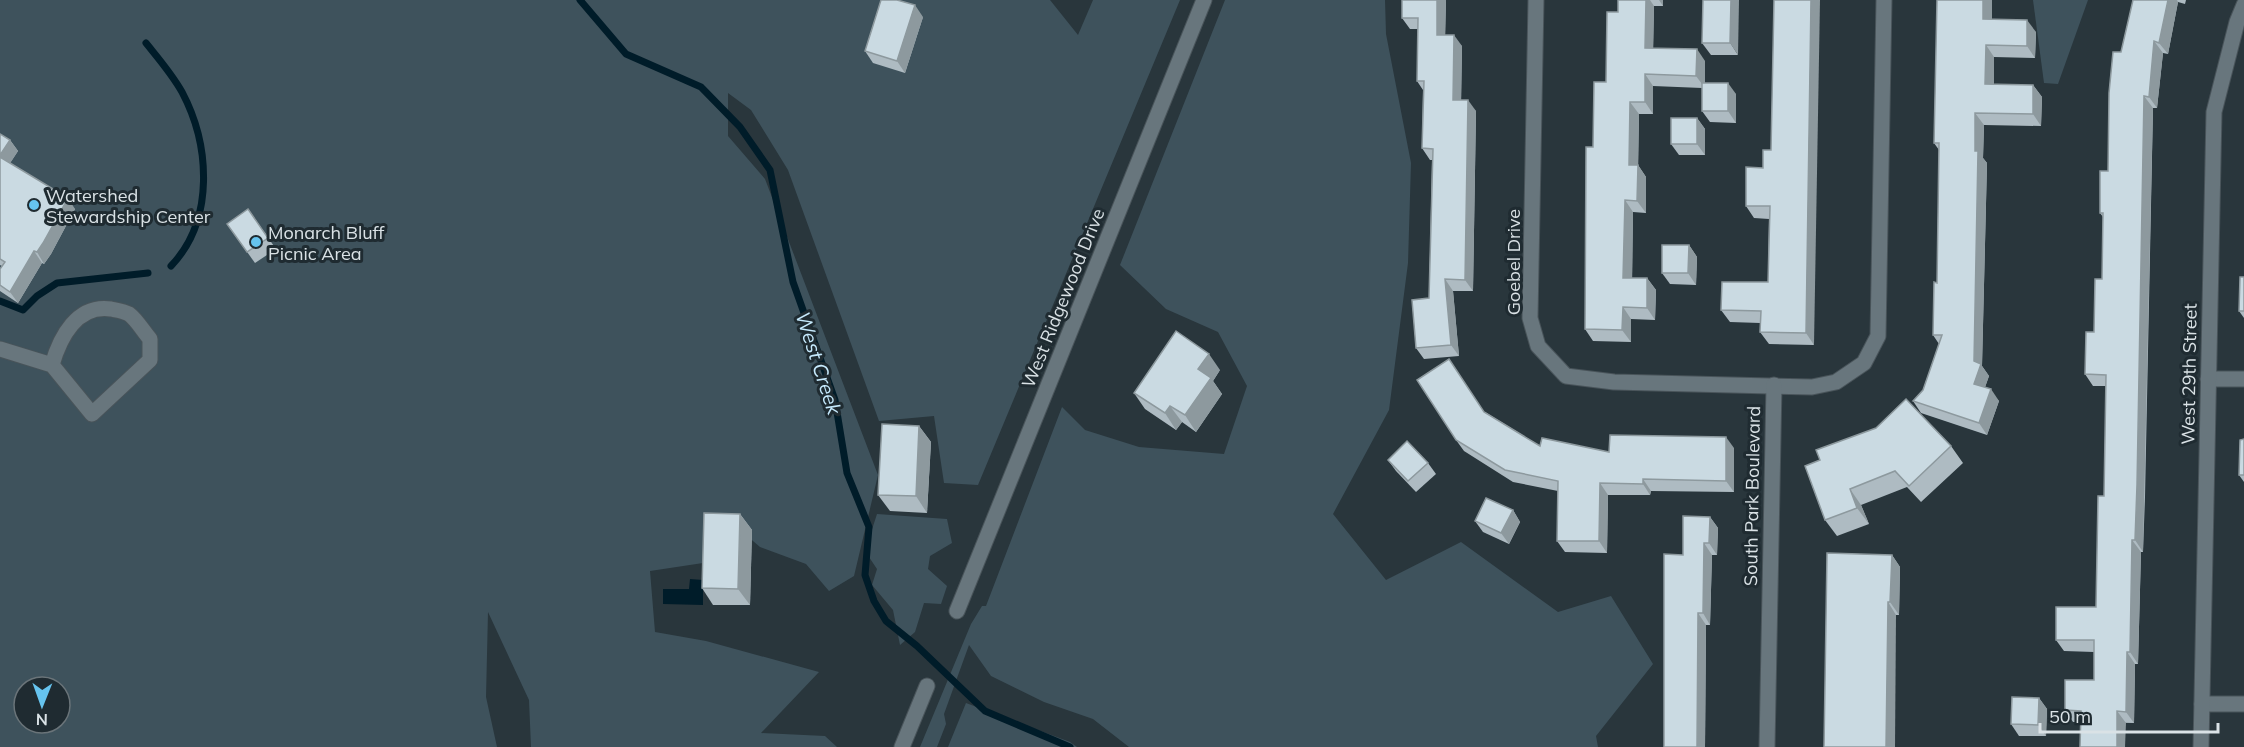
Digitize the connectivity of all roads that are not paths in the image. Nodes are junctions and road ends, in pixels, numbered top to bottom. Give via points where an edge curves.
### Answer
1 (1204, 0) edge
2 (1536, 0) edge
3 (1884, 0) edge
4 (2244, 5) edge
5 (2240, 22) edge
6 (0, 349) edge
7 (52, 365) junction
8 (2208, 379) junction
9 (2244, 379) edge
10 (1774, 385) junction
11 (957, 611) dead end
12 (927, 686) dead end
13 (2202, 704) junction
14 (2244, 704) edge
15 (902, 747) edge
16 (1767, 747) edge
17 (2201, 747) edge

1 - 11 street, West Ridgewood Drive
2 - 10 street, Goebel Drive via 1530,318 1538,346 1566,376 1614,382
3 - 10 street, South Park Boulevard via 1878,336 1864,363 1836,382 1812,387
4 - 5 street, West 29th Street
5 - 8 street, West 29th Street via 2214,112
6 - 7 street
7 - 7 street via 92,414 150,360 150,339 127,312 91,309 65,332
8 - 9 street
8 - 13 street, West 29th Street
10 - 16 street, South Park Boulevard
12 - 15 street
13 - 14 street
13 - 17 street, West 29th Street

